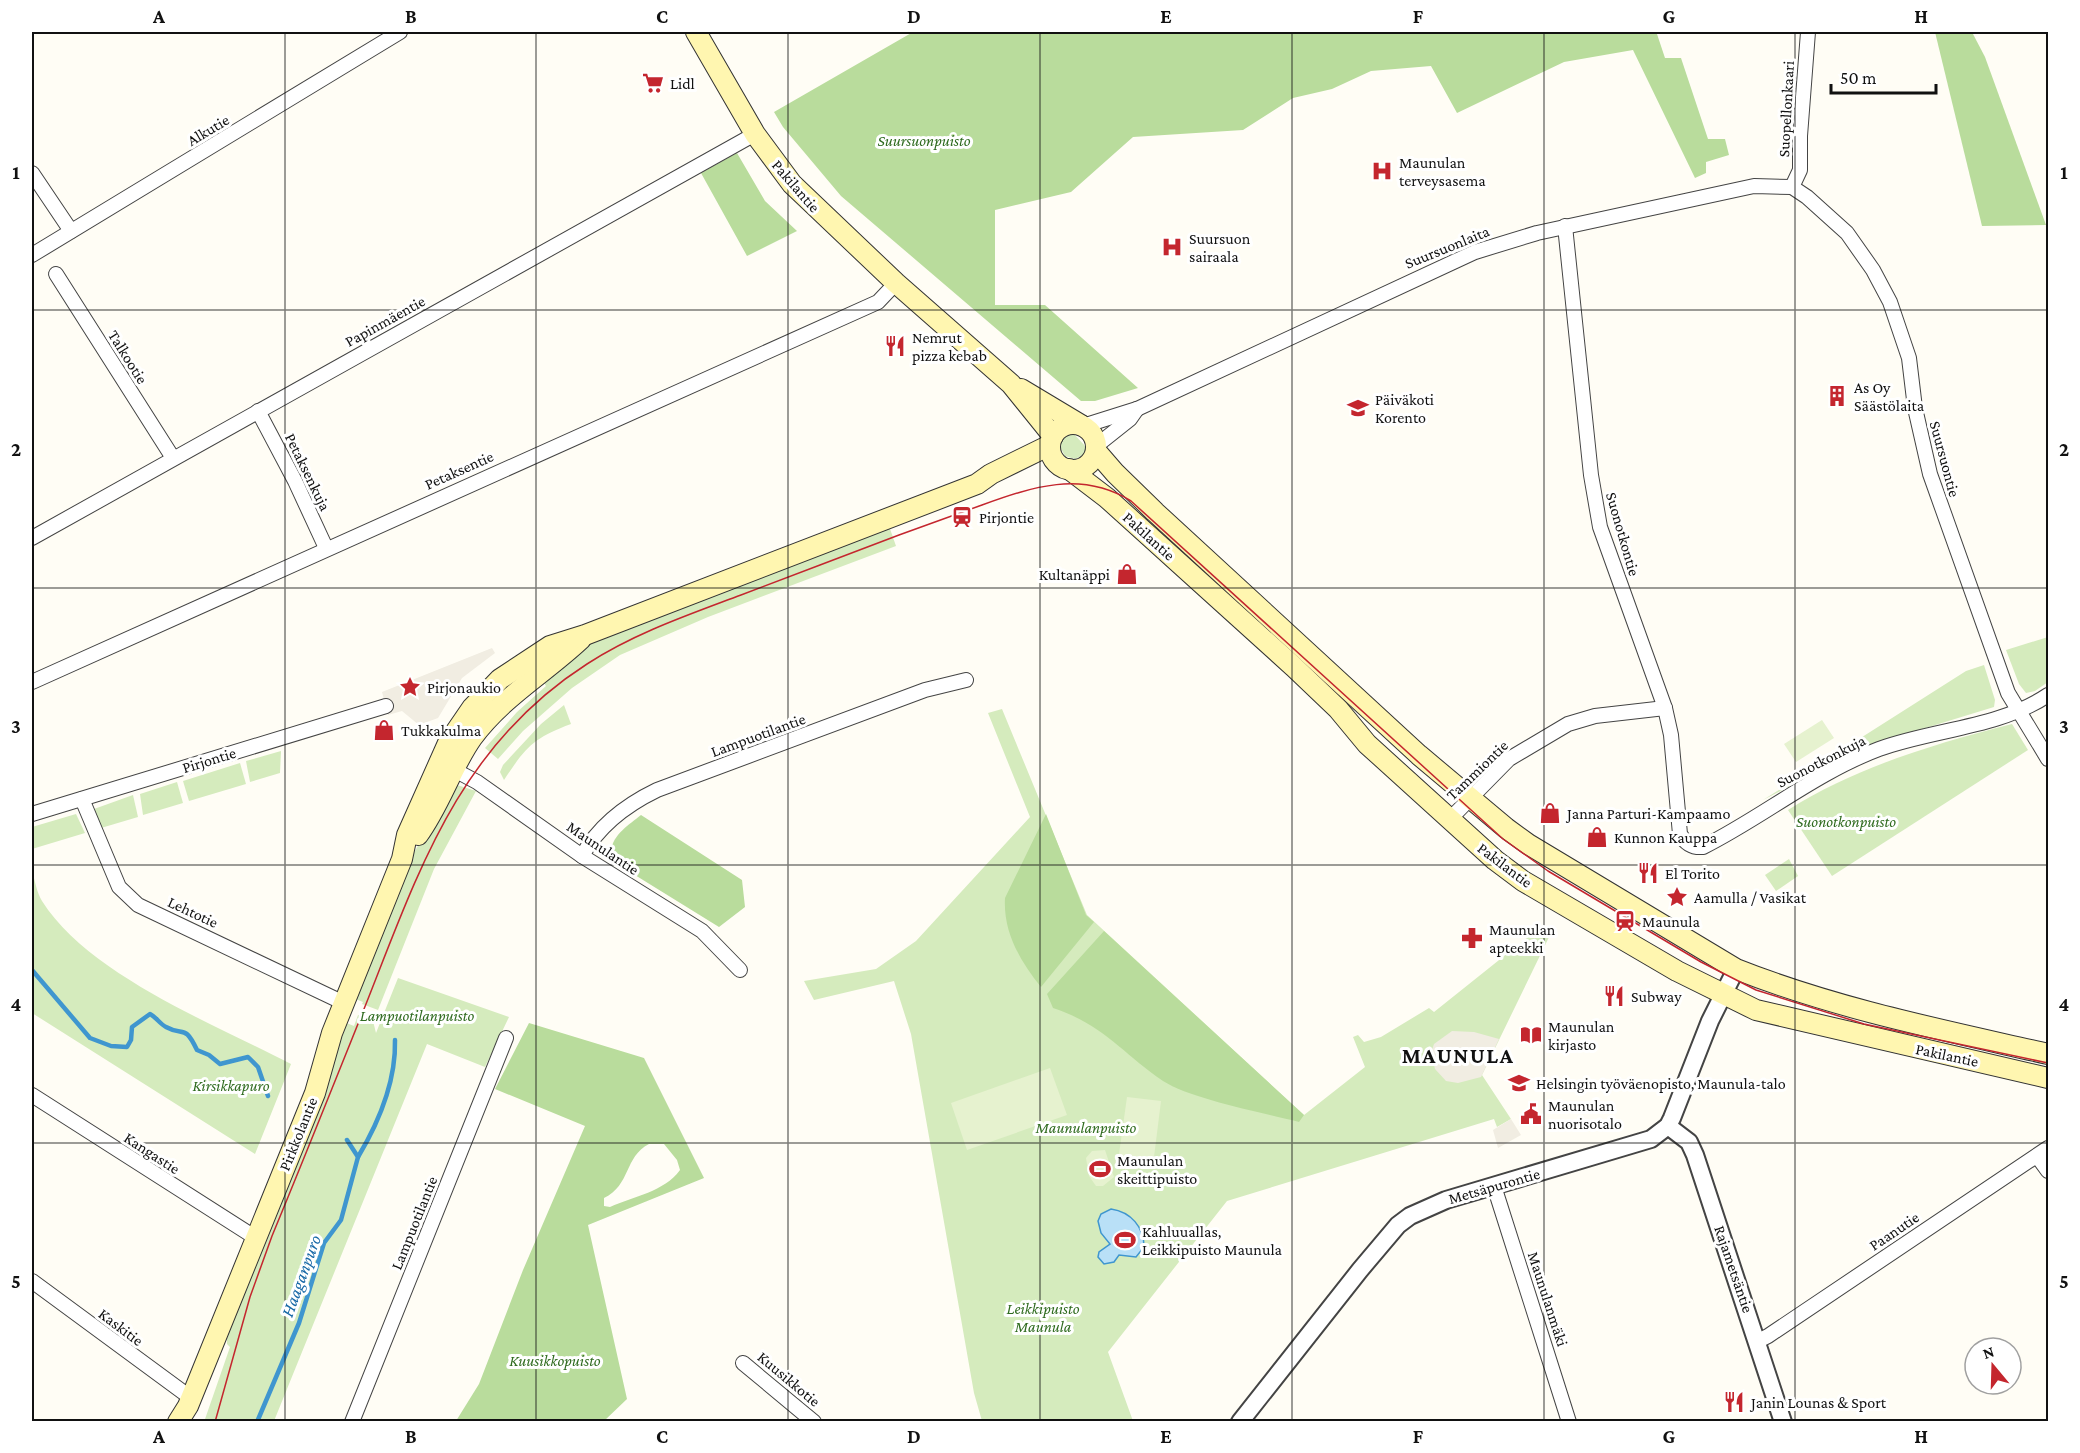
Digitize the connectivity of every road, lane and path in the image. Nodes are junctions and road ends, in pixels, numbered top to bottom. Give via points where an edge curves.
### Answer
1 (400, 32) edge
2 (696, 32) edge
3 (1808, 32) edge
4 (755, 134) junction
5 (32, 173) edge
6 (1792, 187) junction
7 (1565, 226) junction
8 (71, 231) junction
9 (32, 255) edge
10 (56, 274) dead end
11 (897, 284) junction
12 (1011, 384) junction
13 (1137, 409) junction
14 (258, 411) junction
15 (1082, 426) junction
16 (1052, 441) junction
17 (1096, 448) junction
18 (173, 458) junction
19 (1064, 467) junction
20 (977, 484) junction
21 (32, 538) edge
22 (326, 548) junction
23 (966, 680) dead end
24 (32, 682) edge
25 (2049, 695) edge
26 (386, 706) dead end
27 (1665, 708) junction
28 (2017, 710) junction
29 (2049, 759) edge
30 (447, 766) junction
31 (1470, 798) junction
32 (82, 799) junction
33 (32, 814) edge
34 (1449, 820) junction
35 (1684, 841) joint
36 (582, 856) junction
37 (1736, 969) junction
38 (740, 970) dead end
39 (1723, 995) junction
40 (344, 1003) junction
41 (506, 1038) dead end
42 (2049, 1054) edge
43 (2049, 1078) edge
44 (32, 1095) edge
45 (1668, 1126) junction
46 (2043, 1152) edge
47 (2049, 1171) edge
48 (1494, 1186) junction
49 (256, 1238) junction
50 (32, 1281) edge
51 (1758, 1341) junction
52 (743, 1363) dead end
53 (186, 1412) edge
54 (352, 1422) edge
55 (814, 1422) edge
56 (1240, 1422) edge
57 (1569, 1422) edge
58 (1783, 1422) edge

1 - 8 street, Alkutie
2 - 4 main road, Pakilantie
3 - 6 street, Suopellonkaari via 1800,170
4 - 11 main road, Pakilantie via 792,184
4 - 14 street, Papinmäentie
5 - 8 street
6 - 7 street, Suursuonlaita via 1754,186
6 - 28 street, Suursuontie via 1847,233 1890,302 1909,358 1915,408 1930,474
7 - 13 street, Suursuonlaita via 1510,240 1442,266
7 - 27 street, Suonotkontie via 1590,475 1599,520
8 - 9 street, Alkutie
10 - 18 street, Talkootie
11 - 12 main road, Pakilantie
11 - 22 street, Petaksentie via 878,302
12 - 15 main road, Pakilantie
12 - 16 main road, Pakilantie
13 - 15 street, Suursuonlaita
13 - 17 street, Suursuonlaita
14 - 18 street, Papinmäentie
14 - 22 street, Petaksenkuja
15 - 16 main road via 1066,425
15 - 17 main road via 1093,435
16 - 19 main road via 1052,456
16 - 20 main road
17 - 19 main road via 1086,465
17 - 31 main road, Pakilantie via 1155,513
18 - 21 street, Papinmäentie
19 - 20 main road
19 - 34 main road, Pakilantie via 1107,498 1294,667 1338,709 1367,744
20 - 30 main road via 536,653 489,689 456,731
22 - 24 street, Petaksentie
23 - 36 street, Lampuotilantie via 925,690 657,790 613,818 591,840
25 - 28 street
26 - 32 street, Pirjontie
27 - 31 street, Tammiontie via 1595,716 1568,724 1514,755
27 - 35 street, Suonotkontie
28 - 29 street, Suursuontie
28 - 35 street, Suonotkonkuja via 1880,749 1823,775 1703,847
30 - 36 street, Maunulantie
30 - 40 main road, Pirkkolantie via 407,835 402,859
31 - 34 street, Tammiontie
31 - 37 main road, Pakilantie via 1528,844
32 - 33 street, Pirjontie
32 - 40 street, Lehtotie via 119,886 138,905
34 - 39 main road, Pakilantie via 1523,881
36 - 38 street, Maunulantie via 702,931
37 - 39 street
37 - 42 main road, Pakilantie via 1867,1013
39 - 43 main road, Pakilantie via 1768,1015
39 - 45 street
40 - 49 main road, Pirkkolantie via 315,1093
41 - 54 street, Lampuotilantie
44 - 49 street, Kangastie
45 - 48 street, Metsäpurontie via 1651,1138
45 - 51 street, Rajametsäntie via 1689,1142 1695,1155
46 - 47 street
46 - 51 street, Paanutie
48 - 56 street, Metsäpurontie via 1437,1203 1398,1225
48 - 57 street, Maunulanmäki
49 - 53 main road, Pirkkolantie
50 - 53 street, Kaskitie
51 - 58 street, Rajametsäntie
52 - 55 street, Kuusikkotie

